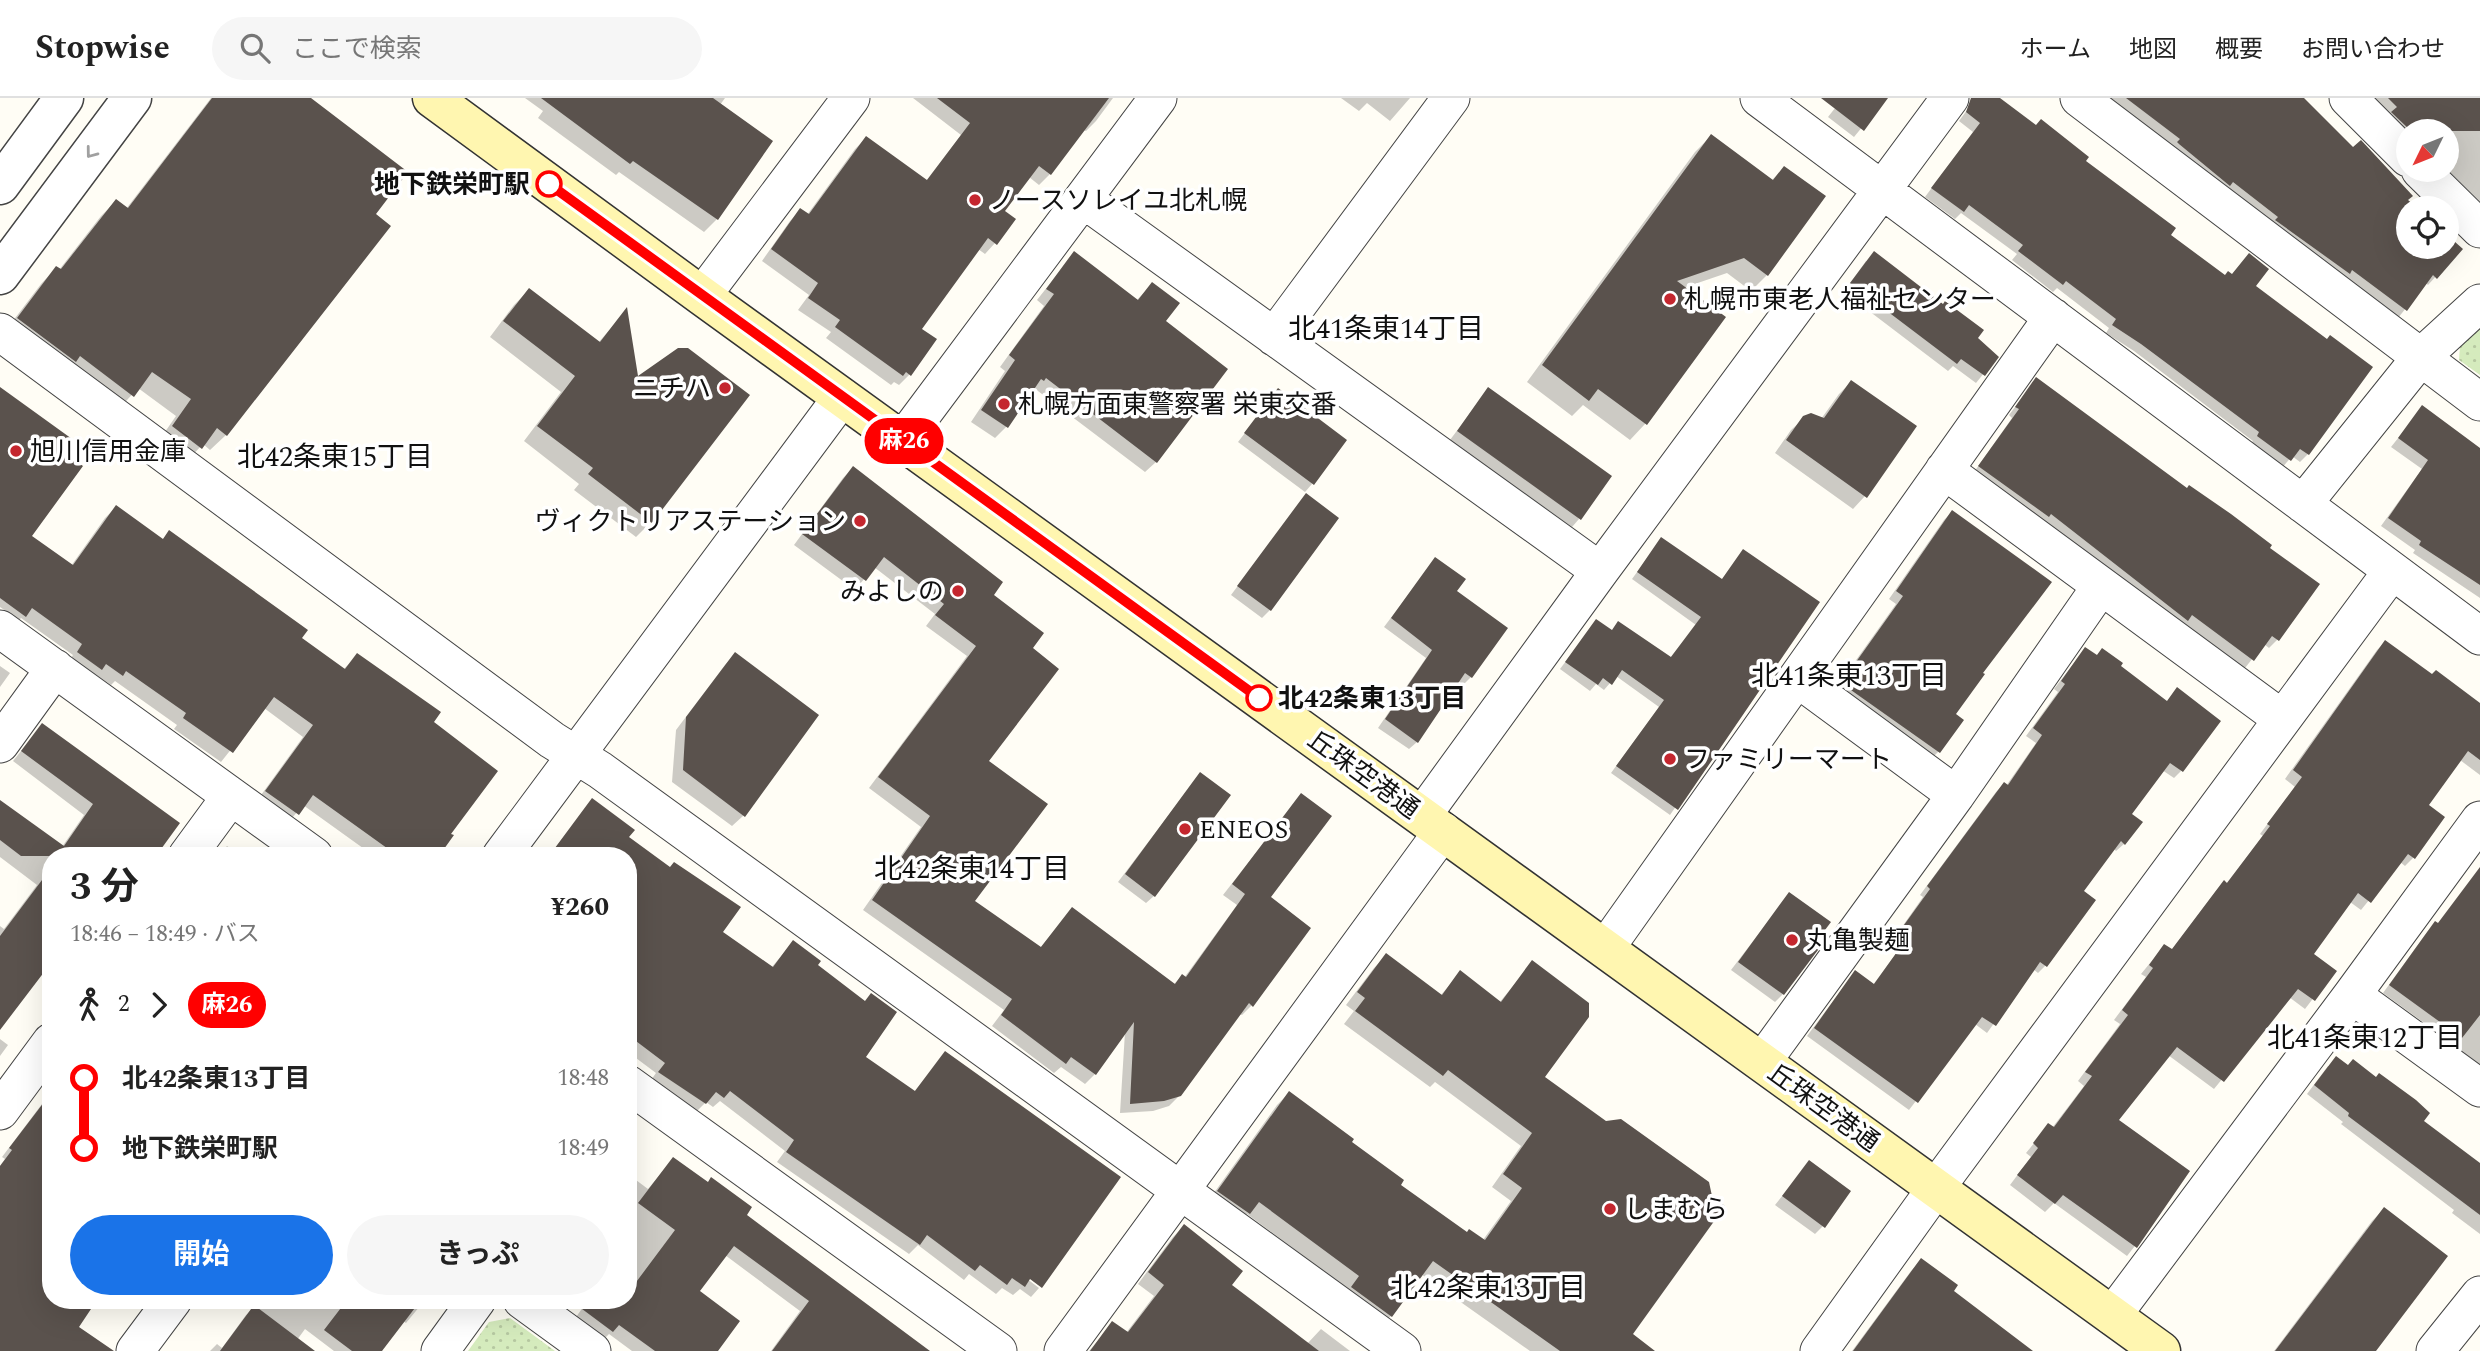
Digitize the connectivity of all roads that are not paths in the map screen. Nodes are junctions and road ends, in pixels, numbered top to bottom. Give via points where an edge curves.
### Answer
1 (64, 98) edge
2 (132, 98) edge
3 (432, 98) edge
4 (851, 98) edge
5 (1158, 98) edge
6 (1451, 98) edge
7 (1759, 98) edge
8 (1950, 98) edge
9 (2079, 98) edge
10 (2348, 98) edge
11 (2396, 146) edge
12 (2432, 182) edge
13 (0, 185) edge
14 (1881, 190) junction
15 (1083, 199) junction
16 (2480, 229) edge
17 (0, 275) edge
18 (702, 296) junction
19 (2480, 303) edge
20 (2053, 317) junction
21 (0, 332) edge
22 (1274, 337) junction
23 (2421, 357) junction
24 (842, 397) junction
25 (2480, 402) edge
26 (903, 440) junction
27 (1944, 470) junction
28 (2303, 505) junction
29 (1600, 571) junction
30 (2392, 571) junction
31 (2101, 586) junction
32 (0, 629) edge
33 (2480, 636) edge
34 (55, 668) junction
35 (1797, 678) junction
36 (2281, 719) junction
37 (0, 744) edge
38 (575, 756) junction
39 (1956, 795) junction
40 (231, 796) junction
41 (2480, 820) edge
42 (1432, 824) junction
43 (194, 847) edge
44 (302, 847) edge
45 (508, 847) edge
46 (1605, 949) junction
47 (2352, 995) junction
48 (42, 1054) edge
49 (1762, 1062) junction
50 (2480, 1088) edge
51 (637, 1096) edge
52 (0, 1111) edge
53 (1936, 1188) junction
54 (1181, 1189) junction
55 (2480, 1294) edge
56 (166, 1309) edge
57 (470, 1309) edge
58 (534, 1309) edge
59 (2112, 1316) junction
60 (135, 1351) edge
61 (440, 1351) edge
62 (592, 1351) edge
63 (998, 1351) edge
64 (1063, 1351) edge
65 (1402, 1351) edge
66 (1819, 1351) edge
67 (2161, 1351) edge
68 (2435, 1351) edge

1 - 13 street
2 -> 17 street
3 - 18 main road, 丘珠空港通
4 - 18 street
5 - 15 street
6 - 22 street
7 - 14 street
8 - 14 street
9 - 23 street
10 - 11 street
12 - 16 street
14 - 20 street
14 - 29 street
15 - 22 street
15 - 26 street
18 - 24 main road, 丘珠空港通
19 - 23 street
20 - 27 street
20 - 28 street
21 - 38 street
22 - 29 street
23 - 25 street
23 - 28 street
24 - 26 main road, 丘珠空港通
24 - 38 street
26 - 42 main road, 丘珠空港通
27 - 31 street
27 - 35 street
28 - 30 street
29 - 42 street
30 - 33 street
30 - 36 street
31 - 36 street
31 - 39 street
32 - 34 street
34 - 37 street
34 - 40 street
35 - 39 street
35 - 46 street
36 - 53 street
38 - 45 street
38 - 54 street
39 - 49 street
40 - 43 street
40 - 44 street
41 - 47 street
42 - 46 main road, 丘珠空港通
42 - 54 street
46 - 49 main road, 丘珠空港通
47 - 50 street
47 - 59 street
48 - 52 street
49 - 53 main road, 丘珠空港通
51 - 63 street
53 - 59 main road, 丘珠空港通
53 - 66 street
54 - 64 street
54 - 65 street
55 - 68 street
56 - 60 street
57 - 61 street
58 - 62 street
59 - 67 main road, 丘珠空港通

